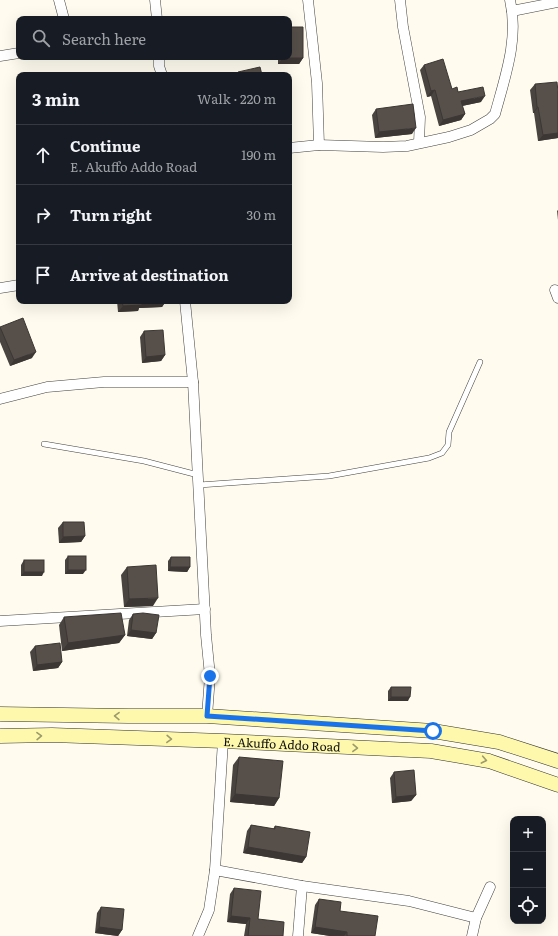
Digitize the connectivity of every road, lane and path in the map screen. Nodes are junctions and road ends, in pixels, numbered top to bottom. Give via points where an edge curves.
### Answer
1 (59, 0) edge
2 (156, 0) edge
3 (308, 0) edge
4 (400, 0) edge
5 (510, 0) edge
6 (558, 2) edge
7 (512, 11) junction
8 (63, 16) edge
9 (157, 16) edge
10 (16, 53) edge
11 (0, 56) edge
12 (159, 60) edge
13 (161, 72) edge
14 (419, 143) junction
15 (319, 145) junction
16 (292, 148) edge
17 (16, 285) edge
18 (0, 288) edge
19 (185, 304) edge
20 (480, 362) dead end
21 (193, 382) junction
22 (0, 399) edge
23 (44, 444) dead end
24 (199, 480) junction
25 (204, 609) junction
26 (0, 621) edge
27 (0, 714) edge
28 (207, 716) junction
29 (0, 736) edge
30 (223, 741) junction
31 (558, 760) edge
32 (558, 785) edge
33 (215, 870) junction
34 (302, 886) junction
35 (490, 887) dead end
36 (476, 918) junction
37 (198, 936) edge
38 (298, 936) edge
39 (472, 936) edge

1 - 8 street
2 - 9 street
3 - 15 street via 317,83
4 - 14 street via 420,117
5 - 7 street
6 - 7 street
7 - 14 street via 514,23 509,61 495,114 472,130
10 - 11 street
12 - 13 street
14 - 15 street via 390,147
15 - 16 street
17 - 18 street
19 - 21 street
20 - 24 lane via 449,432 448,445 442,453 429,458 329,476
21 - 22 street via 104,382 47,387
21 - 24 street
23 - 24 lane via 144,461
24 - 25 street
25 - 26 street
25 - 28 street via 210,676
28 -> 27 main road, E. Akuffo Addo Road
28 - 31 main road, E. Akuffo Addo Road via 433,731 499,742
29 -> 30 main road, E. Akuffo Addo Road
30 -> 32 main road, E. Akuffo Addo Road via 431,751 489,761
30 - 33 street
33 - 34 street
33 - 37 street via 209,910
34 - 36 street via 409,902
34 - 38 street
35 - 36 street
36 - 39 street

